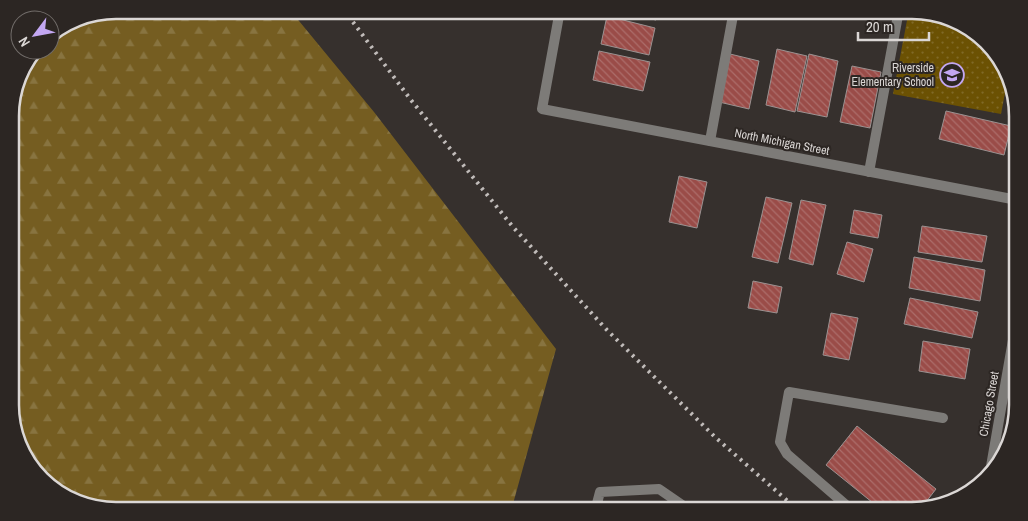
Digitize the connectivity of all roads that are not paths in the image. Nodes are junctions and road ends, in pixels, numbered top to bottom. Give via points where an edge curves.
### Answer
1 (558, 19) edge
2 (732, 19) edge
3 (897, 19) edge
4 (710, 141) junction
5 (868, 172) junction
6 (1009, 198) edge
7 (1009, 363) edge
8 (943, 418) dead end
9 (992, 460) edge
10 (597, 502) edge
11 (678, 502) edge
12 (843, 502) edge

1 - 4 street, North Michigan Street via 542,109
2 - 4 street
3 - 5 street
4 - 5 street, North Michigan Street
5 - 6 street, North Michigan Street
7 - 9 street, Chicago Street
8 - 12 street via 789,392 780,442 787,454
10 - 11 street via 600,492 659,489

